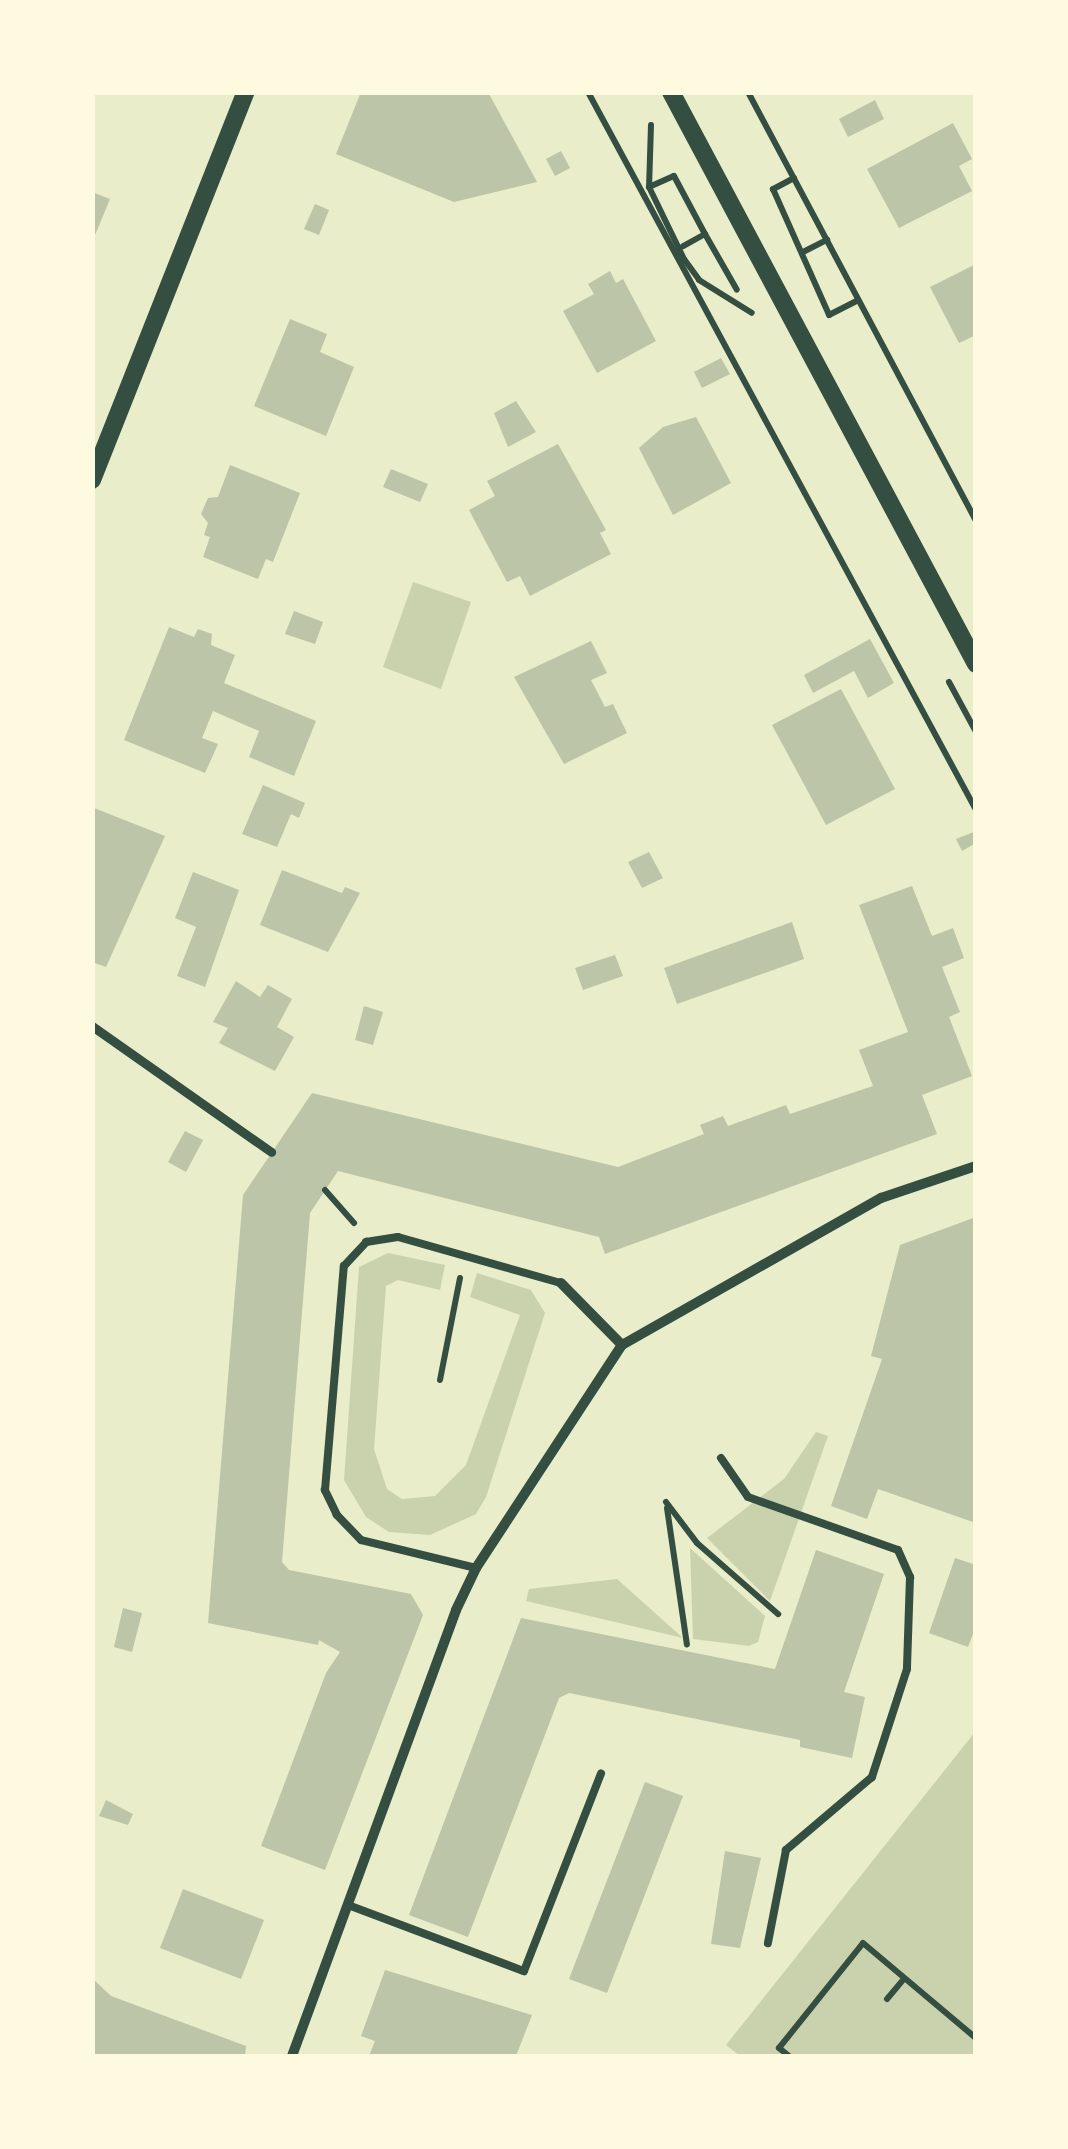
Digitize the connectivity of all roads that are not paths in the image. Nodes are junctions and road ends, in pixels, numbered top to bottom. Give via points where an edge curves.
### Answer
1 (246, 92) edge
2 (670, 92) edge
3 (92, 480) edge
4 (976, 664) edge
5 (92, 1026) edge
6 (272, 1152) dead end
7 (976, 1166) edge
8 (562, 1283) joint
9 (622, 1344) junction
10 (720, 1458) dead end
11 (476, 1568) junction
12 (602, 1774) dead end
13 (348, 1904) junction
14 (768, 1943) dead end
15 (292, 2056) edge

1 - 3 street
2 - 4 street
5 - 6 street
7 - 9 street via 881,1198
8 - 9 street
8 - 11 lane via 398,1237 366,1242 344,1266 326,1490 337,1515 361,1540
9 - 11 street
10 - 14 lane via 748,1497 898,1550 910,1577 907,1669 872,1777 786,1850
11 - 13 street
12 - 13 lane via 524,1970
13 - 15 street

